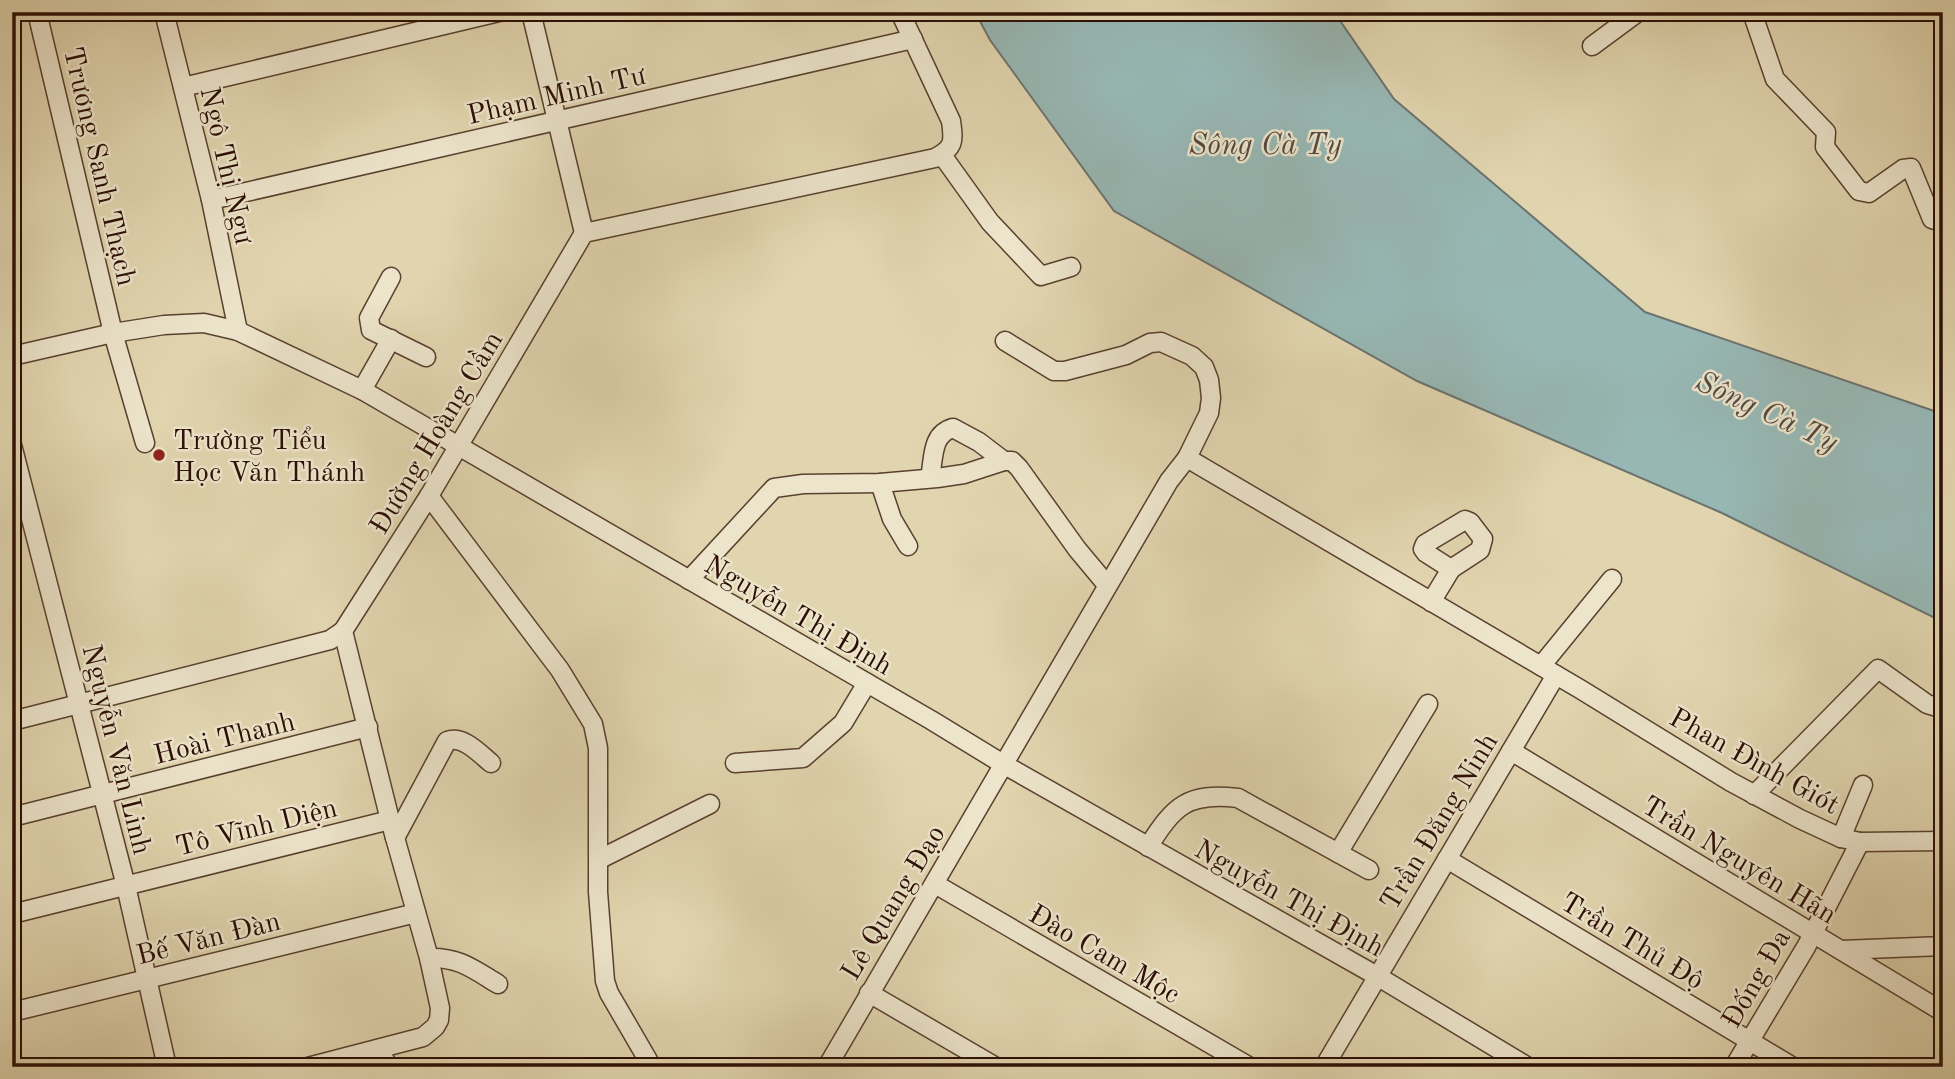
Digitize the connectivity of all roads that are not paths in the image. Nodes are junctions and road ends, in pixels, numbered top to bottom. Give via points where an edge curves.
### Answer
1 (37, 12) edge
2 (164, 12) edge
3 (499, 12) edge
4 (531, 12) edge
5 (900, 12) edge
6 (1637, 12) edge
7 (1752, 12) edge
8 (913, 39) junction
9 (1592, 46) dead end
10 (183, 88) junction
11 (556, 121) junction
12 (942, 155) junction
13 (211, 200) junction
14 (1943, 219) edge
15 (584, 233) junction
16 (1071, 267) dead end
17 (391, 277) dead end
18 (238, 331) junction
19 (113, 333) junction
20 (391, 340) junction
21 (1005, 341) dead end
22 (12, 356) edge
23 (426, 357) dead end
24 (362, 390) junction
25 (145, 443) dead end
26 (12, 445) edge
27 (457, 446) junction
28 (1187, 458) junction
29 (1004, 461) junction
30 (930, 478) junction
31 (880, 482) junction
32 (429, 496) junction
33 (908, 546) dead end
34 (1451, 569) dead end
35 (1612, 579) dead end
36 (688, 580) junction
37 (1107, 585) junction
38 (1431, 602) junction
39 (343, 631) junction
40 (1548, 670) junction
41 (867, 683) junction
42 (1428, 704) dead end
43 (80, 705) junction
44 (1943, 709) edge
45 (12, 720) edge
46 (368, 727) junction
47 (1511, 751) junction
48 (491, 763) dead end
49 (735, 764) dead end
50 (1003, 764) junction
51 (1863, 785) dead end
52 (102, 795) junction
53 (1754, 795) junction
54 (710, 804) dead end
55 (12, 817) edge
56 (390, 820) junction
57 (395, 838) junction
58 (1842, 838) junction
59 (1943, 841) edge
60 (1860, 842) junction
61 (1148, 847) junction
62 (1338, 853) junction
63 (600, 859) junction
64 (1447, 859) junction
65 (1369, 870) dead end
66 (935, 884) junction
67 (126, 886) junction
68 (416, 912) junction
69 (12, 914) edge
70 (1812, 933) junction
71 (1943, 946) edge
72 (1841, 950) junction
73 (429, 958) junction
74 (1377, 976) junction
75 (148, 978) junction
76 (498, 984) dead end
77 (869, 993) junction
78 (12, 1012) edge
79 (1943, 1012) edge
80 (1749, 1041) junction
81 (378, 1049) junction
82 (329, 1064) edge
83 (167, 1067) edge
84 (308, 1067) edge
85 (389, 1067) edge
86 (652, 1067) edge
87 (827, 1067) edge
88 (996, 1067) edge
89 (1250, 1067) edge
90 (1324, 1067) edge
91 (1528, 1067) edge
92 (1734, 1067) edge
93 (1793, 1067) edge

1 - 19 street, Trương Sanh Thạch
2 - 10 street, Ngô Thị Ngư
3 - 10 street
4 - 11 street
5 - 8 street
6 - 9 street
7 - 14 street via 1775,79 1826,132 1825,147 1859,191 1869,193 1911,168 1932,219
8 - 11 street, Phạm Minh Tư
8 - 12 street via 951,121 954,138
10 - 13 street, Ngô Thị Ngư
11 - 13 street, Phạm Minh Tư
11 - 15 street
12 - 15 street
12 - 16 street via 990,222 1041,276
13 - 18 street, Ngô Thị Ngư
15 - 27 street, Đường Hoàng Cầm
17 - 20 street via 369,318 370,330
18 - 19 street, Nguyễn Thị Định via 204,323
18 - 24 street, Nguyễn Thị Định
19 - 22 street, Nguyễn Thị Định
19 - 25 street, Trương Sanh Thạch
20 - 23 street
20 - 24 street
21 - 28 street, Lê Quang Đạo via 1054,371 1126,355 1150,343 1161,342 1192,356 1204,367 1211,398 1209,413
24 - 27 street, Nguyễn Thị Định
26 - 43 street, Nguyễn Văn Linh
27 - 32 street, Đường Hoàng Cầm
27 - 36 street, Nguyễn Thị Định
28 - 37 street, Lê Quang Đạo via 1168,481
28 - 38 street, Phan Đình Giót
29 - 30 street via 964,474
29 - 30 street via 953,428 944,430 937,437
29 - 37 street via 1019,468
30 - 31 street
31 - 33 street via 892,519
31 - 36 street via 774,488
32 - 39 street, Đường Hoàng Cầm
32 - 63 street via 560,670 593,724 598,748
34 - 38 street
35 - 40 street, Trần Đăng Ninh
36 - 41 street, Nguyễn Thị Định
37 - 50 street, Lê Quang Đạo
38 - 40 street, Phan Đình Giót
39 - 43 street via 330,640
39 - 46 street
40 - 47 street, Trần Đăng Ninh
40 - 53 street, Phan Đình Giót
41 - 49 street via 842,723 803,758
41 - 50 street, Nguyễn Thị Định
42 - 62 street
43 - 45 street
43 - 52 street, Nguyễn Văn Linh
44 - 53 street via 1927,704 1878,669
46 - 52 street, Hoài Thanh
46 - 56 street
47 - 64 street, Trần Đăng Ninh
47 - 70 street, Trần Nguyên Hãn
48 - 57 street via 462,740 447,741
50 - 61 street, Nguyễn Thị Định
50 - 66 street, Lê Quang Đạo
51 - 58 street
52 - 55 street, Hoài Thanh
52 - 67 street, Nguyễn Văn Linh
53 - 58 street, Phan Đình Giót
54 - 63 street
56 - 57 street
56 - 67 street, Tô Vĩnh Diện
57 - 68 street
58 - 60 street, Phan Đình Giót
59 - 60 street, Phan Đình Giót
60 - 70 street, Đống Đa
61 - 62 street via 1177,807 1219,796 1238,798
61 - 74 street, Nguyễn Thị Định
62 - 65 street
63 - 86 street via 598,892 609,993
64 - 74 street, Trần Đăng Ninh
64 - 80 street, Trần Thủ Độ
66 - 77 street, Lê Quang Đạo
66 - 89 street, Đào Cam Mộc
67 - 69 street, Tô Vĩnh Diện
67 - 75 street, Nguyễn Văn Linh
68 - 73 street
68 - 75 street, Bế Văn Đàn
70 - 72 street, Trần Nguyên Hãn
70 - 80 street, Đống Đa
71 - 72 street
72 - 79 street, Trần Nguyên Hãn
73 - 76 street via 461,962
73 - 81 street via 439,1020 423,1037
74 - 90 street, Trần Đăng Ninh
74 - 91 street, Nguyễn Thị Định
75 - 78 street, Bế Văn Đàn
75 - 83 street, Nguyễn Văn Linh
77 - 87 street, Lê Quang Đạo
77 - 88 street
80 - 92 street, Đống Đa
80 - 93 street, Trần Thủ Độ
81 - 82 street
81 - 85 street
82 - 84 street

